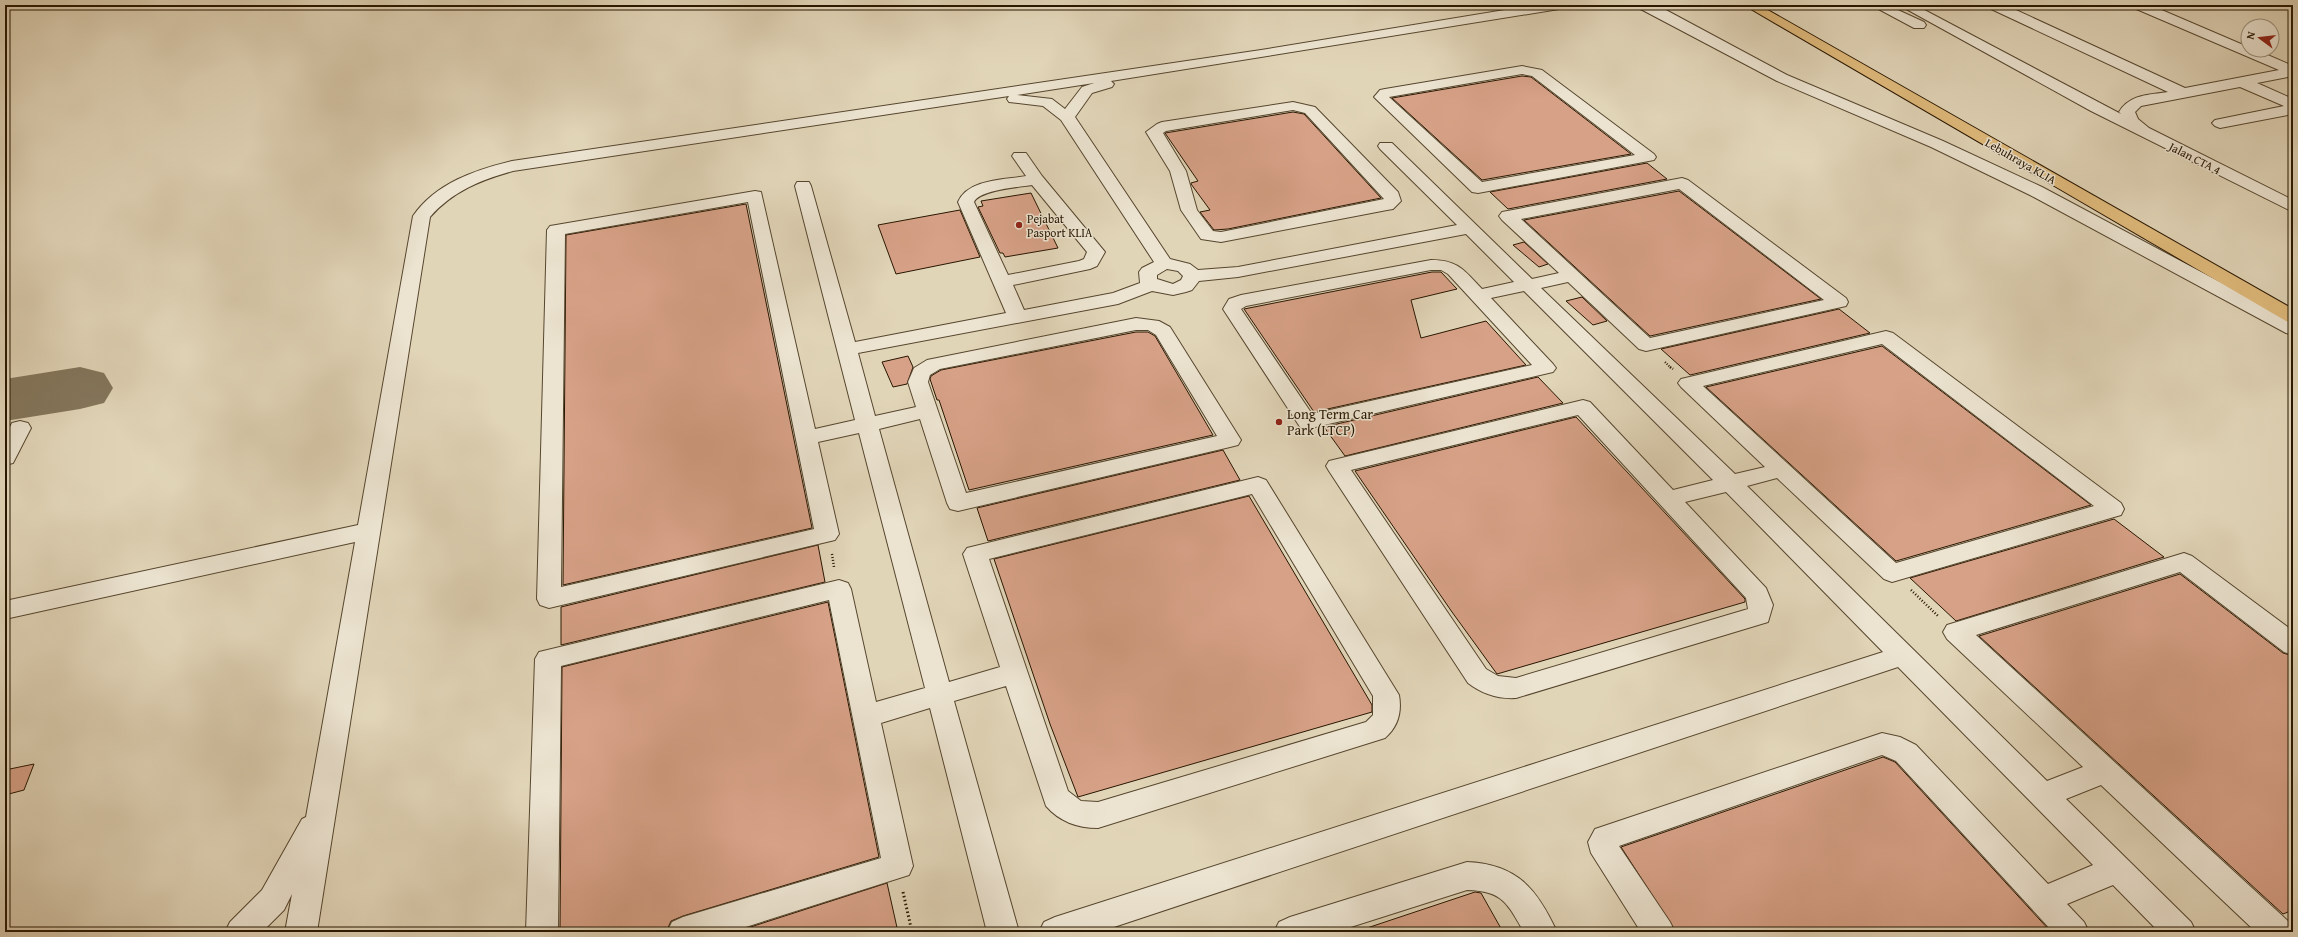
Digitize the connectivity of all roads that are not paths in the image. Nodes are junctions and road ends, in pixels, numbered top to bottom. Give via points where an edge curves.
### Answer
1 (1559, 5) edge
2 (1575, 5) edge
3 (1639, 5) edge
4 (1672, 5) edge
5 (1750, 5) edge
6 (1877, 5) edge
7 (1905, 5) edge
8 (1994, 5) edge
9 (2139, 5) edge
10 (2169, 5) edge
11 (1536, 10) junction
12 (2240, 35) edge
13 (1721, 44) junction
14 (2280, 51) edge
15 (1261, 54) junction
16 (2293, 57) edge
17 (2293, 71) edge
18 (2242, 82) junction
19 (2183, 94) junction
20 (2293, 105) edge
21 (2096, 108) junction
22 (2293, 109) edge
23 (1067, 117) junction
24 (801, 121) junction
25 (2220, 123) dead end
26 (2147, 134) junction
27 (1425, 139) junction
28 (1381, 147) junction
29 (1020, 156) dead end
30 (1036, 179) junction
31 (803, 186) dead end
32 (2293, 207) edge
33 (1470, 228) junction
34 (1164, 264) junction
35 (1192, 276) junction
36 (1572, 276) junction
37 (1002, 282) junction
38 (1151, 284) junction
39 (1529, 284) junction
40 (1478, 295) junction
41 (1017, 316) junction
42 (2293, 317) edge
43 (2293, 329) edge
44 (847, 348) junction
45 (928, 411) junction
46 (868, 425) junction
47 (20, 428) dead end
48 (807, 438) junction
49 (5, 458) edge
50 (1781, 470) junction
51 (1730, 483) junction
52 (1668, 499) junction
53 (368, 531) junction
54 (5, 610) edge
55 (2293, 645) edge
56 (1902, 656) junction
57 (1015, 673) junction
58 (940, 694) junction
59 (866, 716) junction
60 (2105, 771) junction
61 (2043, 796) junction
62 (321, 813) junction
63 (2117, 869) junction
64 (2043, 900) junction
65 (2293, 928) edge
66 (241, 932) edge
67 (301, 932) edge
68 (542, 932) edge
69 (682, 932) edge
70 (1003, 932) edge
71 (1055, 932) edge
72 (1290, 932) edge
73 (1541, 932) edge
74 (1659, 932) edge
75 (2073, 932) edge
76 (2180, 932) edge
77 (2278, 932) edge
78 (2284, 932) edge

1 - 11 street
2 - 11 street
3 - 13 street via 1659,12
4 - 13 street via 1686,21
5 - 42 main road, Lebuhraya KLIA
6 - 21 street
7 - 21 street
8 - 19 street
9 - 17 street
10 - 12 street
11 - 15 street
13 - 43 street via 1782,78 1937,144 2036,191
14 - 16 street
15 - 23 street via 1218,65 1098,86 1088,90
15 - 24 street
17 - 18 street
18 - 19 street
18 - 20 street
19 - 26 street via 2131,105 2127,112 2128,116
21 - 26 street, Jalan CTA 4
22 - 25 street
23 - 24 street via 1047,102 1014,99 854,119
23 - 34 street
24 - 53 street via 512,166 462,183 435,200 422,216
26 - 32 street, Jalan CTA 4
27 - 27 street via 1478,188 1648,158 1537,73 1526,70 1381,95 1382,99
27 - 28 street
28 - 28 street via 1393,201 1391,204 1215,237 1205,233 1189,210 1178,171 1154,132 1162,127 1297,106 1310,110
28 - 33 street
29 - 30 street
30 - 37 street via 980,189 967,198 966,202
30 - 37 street via 1093,246 1095,257 1084,265
31 - 44 street
33 - 35 street via 1238,272
33 - 39 street
34 - 35 street via 1188,269
34 - 38 street via 1148,272 1148,281
35 - 38 street via 1189,284 1178,289 1163,289
36 - 36 street via 1508,216 1682,183 1839,302 1646,345
36 - 39 street
37 - 41 street
38 - 41 street via 1118,298
39 - 40 street
39 - 51 street
40 - 40 street via 1546,368 1307,422 1232,309 1236,303 1438,264 1450,266
41 - 44 street
44 - 46 street
45 - 45 street via 958,503 1230,440 1163,331 1152,325 1143,324 926,367 918,376 918,382
45 - 46 street
46 - 48 street
46 - 58 street
47 - 49 street
48 - 48 street via 827,534 549,598 556,230 755,196
50 - 50 street via 1688,383 1886,337 2113,509 1892,573
50 - 51 street
51 - 52 street
51 - 56 street
52 - 52 street via 1755,592 1762,608 1759,615 1506,689 1493,686 1477,676 1337,466 1583,407
53 - 54 street
53 - 62 street
55 - 60 street via 2184,562 1956,632
56 - 61 street
56 - 71 street
57 - 57 street via 1056,797 1072,812 1084,815 1098,815 1374,730 1383,724 1388,706 1386,695 1258,485 975,554
57 - 58 street
58 - 59 street
58 - 70 street
59 - 68 street via 839,589 548,660
59 - 69 street via 898,866
60 - 61 street
60 - 77 street
61 - 63 street
62 - 66 street via 273,900
62 - 67 street
63 - 64 street
63 - 76 street
64 - 74 street via 1906,753 1882,744 1605,838 1603,842 1606,853
64 - 75 street
65 - 78 street
72 - 73 street via 1467,876 1479,875 1495,877 1518,894

